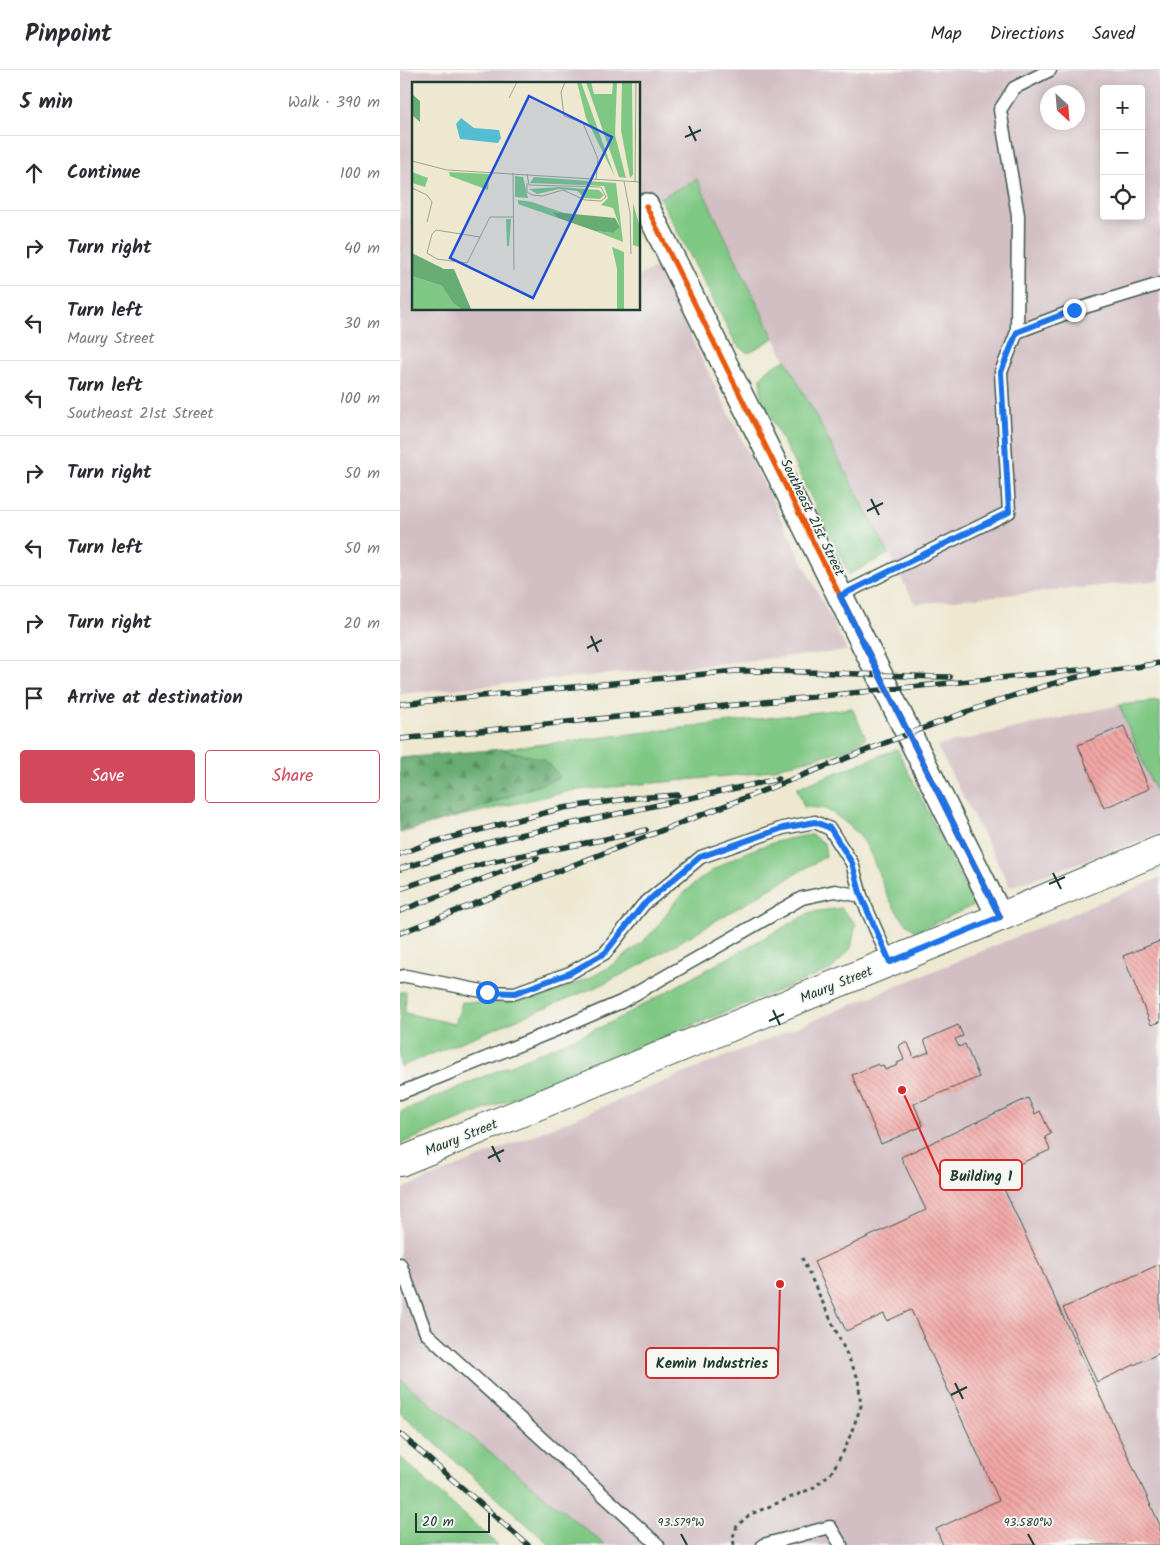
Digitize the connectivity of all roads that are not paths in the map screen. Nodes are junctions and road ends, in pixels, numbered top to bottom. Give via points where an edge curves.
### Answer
1 (1050, 70) edge
2 (646, 206) dead end
3 (1160, 284) edge
4 (1017, 332) junction
5 (840, 596) junction
6 (1160, 850) edge
7 (861, 896) junction
8 (1000, 917) junction
9 (890, 962) junction
10 (400, 977) edge
11 (400, 1093) edge
12 (400, 1162) edge
13 (400, 1264) edge
14 (658, 1545) edge
15 (763, 1545) edge
16 (841, 1545) edge

1 - 4 lane via 1014,88 1000,110 1018,215
2 - 5 street, Southeast 21st Street
3 - 4 lane via 1074,310
4 - 5 lane via 1001,372 1009,512
5 - 8 street, Southeast 21st Street
6 - 8 main road, Maury Street
7 - 9 lane
7 - 10 lane via 852,863 830,828 815,822 783,828 700,857 643,905 605,953 570,973 515,993 487,992
7 - 11 lane via 835,891 802,898 620,1002
8 - 9 main road, Maury Street
9 - 12 main road, Maury Street
13 - 14 lane via 426,1333
15 - 16 lane via 830,1527

